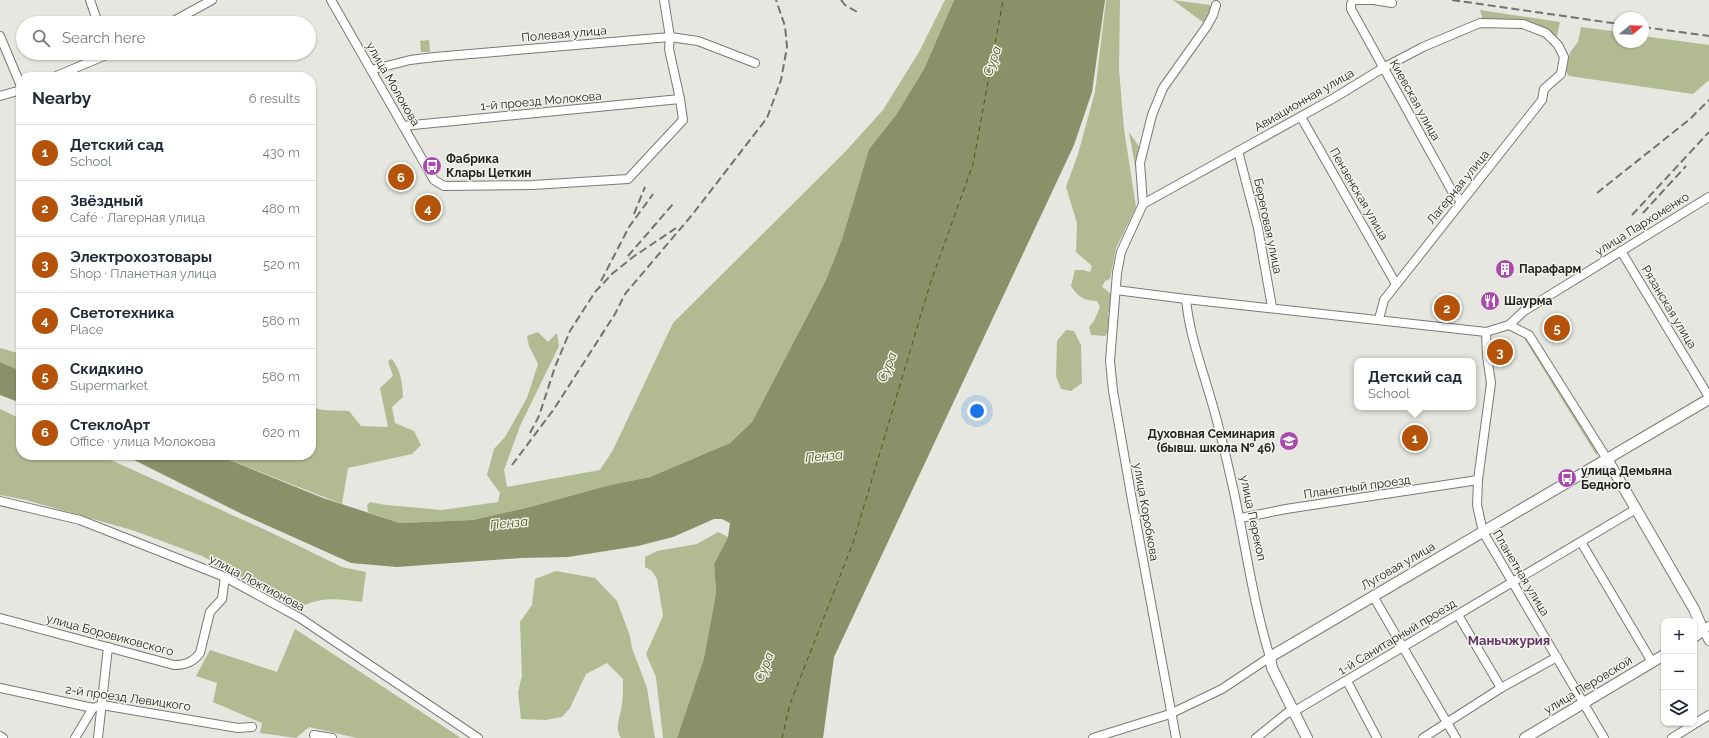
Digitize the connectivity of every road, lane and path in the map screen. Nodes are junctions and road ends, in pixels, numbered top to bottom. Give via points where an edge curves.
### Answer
1 (90, 0) edge
2 (331, 0) edge
3 (664, 0) edge
4 (208, 1) edge
5 (1392, 2) dead end
6 (1216, 5) dead end
7 (96, 16) edge
8 (182, 16) edge
9 (0, 36) edge
10 (670, 37) junction
11 (94, 60) edge
12 (755, 63) dead end
13 (1383, 68) junction
14 (371, 70) junction
15 (66, 72) edge
16 (16, 74) edge
17 (1561, 74) joint
18 (16, 91) edge
19 (0, 96) edge
20 (680, 99) junction
21 (1301, 116) junction
22 (403, 126) junction
23 (1238, 151) junction
24 (1709, 197) edge
25 (1461, 201) junction
26 (1143, 204) junction
27 (1621, 251) junction
28 (1396, 284) junction
29 (1116, 290) junction
30 (1186, 299) junction
31 (1272, 307) junction
32 (1379, 319) junction
33 (1509, 325) junction
34 (1486, 332) junction
35 (1709, 398) edge
36 (1607, 459) junction
37 (1478, 480) junction
38 (0, 502) edge
39 (1636, 509) junction
40 (1240, 518) junction
41 (1483, 532) junction
42 (1581, 542) junction
43 (225, 577) junction
44 (1513, 582) junction
45 (1373, 596) junction
46 (1458, 615) junction
47 (0, 618) edge
48 (1706, 628) edge
49 (1697, 635) edge
50 (1709, 641) edge
51 (108, 647) junction
52 (1403, 647) junction
53 (1270, 657) junction
54 (1557, 657) junction
55 (1661, 657) edge
56 (1652, 662) junction
57 (1347, 681) junction
58 (0, 688) edge
59 (1501, 688) junction
60 (1584, 702) junction
61 (102, 705) junction
62 (93, 708) junction
63 (1293, 712) junction
64 (1170, 714) junction
65 (1709, 715) edge
66 (1447, 724) junction
67 (252, 727) dead end
68 (314, 735) dead end
69 (1114, 735) edge
70 (0, 736) edge
71 (3, 738) edge
72 (75, 738) edge
73 (98, 738) edge
74 (332, 738) edge
75 (478, 738) edge
76 (1092, 738) edge
77 (1176, 738) edge
78 (1256, 738) edge
79 (1307, 738) edge
80 (1378, 738) edge
81 (1423, 738) edge
82 (1456, 738) edge
83 (1525, 738) edge
84 (1604, 738) edge
85 (1672, 738) edge

1 - 7 street
2 - 14 street, улица Молокова
3 - 10 street
4 - 8 street
5 - 13 street, Киевская улица via 1353,0 1350,4
6 - 26 street via 1202,33 1164,88 1152,115 1140,163
9 - 16 street
10 - 12 street, Полевая улица via 698,41
10 - 14 street, Полевая улица via 435,57 410,60
10 - 20 street via 669,49
11 - 15 street
13 - 17 street, Авиационная улица via 1423,47 1480,23 1523,24 1546,33 1558,45 1564,57
13 - 21 street, Авиационная улица
13 - 25 street, Киевская улица via 1452,191
14 - 22 street, улица Молокова
17 - 25 street, Лагерная улица via 1544,89 1542,100
18 - 19 street
20 - 22 street, 1-й проезд Молокова
20 - 22 street, улица Молокова via 683,120 628,179 533,185 444,186 434,180
21 - 23 street, Авиационная улица
21 - 28 street, Пензенская улица
23 - 26 street, Авиационная улица
23 - 31 street, Береговая улица via 1258,228
24 - 27 street, улица Пархоменко
25 - 28 street, Лагерная улица
26 - 29 street, улица Коробкова via 1121,252
27 - 33 street, улица Пархоменко via 1524,311
27 - 35 street, Рязанская улица
28 - 32 street, Лагерная улица via 1384,300
29 - 30 street
29 - 64 street, улица Коробкова via 1110,361 1113,391
30 - 31 street
30 - 40 street, улица Перекоп via 1192,340 1211,397
31 - 32 street
32 - 34 street
33 - 34 street, улица Пархоменко
33 - 36 street via 1530,335
34 - 37 street, Планетная улица via 1491,383
35 - 36 main road, Луговая улица
36 - 39 main road
36 - 41 main road, Луговая улица
37 - 40 street, Планетный проезд
37 - 41 street, Планетная улица via 1477,505
38 - 43 street, улица Локтионова via 80,520
39 - 42 street, 1-й Санитарный проезд
39 - 48 main road
40 - 53 street, улица Перекоп via 1260,627
41 - 44 street, Планетная улица
41 - 45 main road, Луговая улица
42 - 44 street, 1-й Санитарный проезд
42 - 56 street
43 - 51 street, улица Боровиковского via 222,599 210,612 200,653 190,663 174,665
43 - 75 street, улица Локтионова via 300,618
44 - 46 street, 1-й Санитарный проезд
44 - 54 street, Планетная улица
45 - 52 street
45 - 53 main road, Луговая улица
46 - 52 street, 1-й Санитарный проезд
46 - 59 street
47 - 51 street, улица Боровиковского
48 - 49 main road
48 - 50 street
51 - 61 street
52 - 57 street, 1-й Санитарный проезд
52 - 66 street
53 - 63 main road, улица Перекоп via 1272,668
53 - 64 street, Луговая улица via 1222,689
54 - 59 street
54 - 60 street, Планетная улица
55 - 56 main road, улица Перовской
56 - 60 main road, улица Перовской
57 - 63 street, 1-й Санитарный проезд
57 - 80 street
58 - 62 street, 2-й проезд Левицкого
59 - 66 street
60 - 83 main road, улица Перовской
60 - 84 street, Планетная улица
61 - 62 street, 2-й проезд Левицкого
61 - 67 street, 2-й проезд Левицкого via 238,728
61 - 73 street
62 - 72 street
63 - 78 street, 1-й Санитарный проезд via 1287,713
63 - 79 main road, улица Перекоп
64 - 69 street, Луговая улица
64 - 77 street, улица Коробкова
65 - 85 street
66 - 81 street
66 - 82 street
68 - 74 street
69 - 76 street, Луговая улица
70 - 71 street

